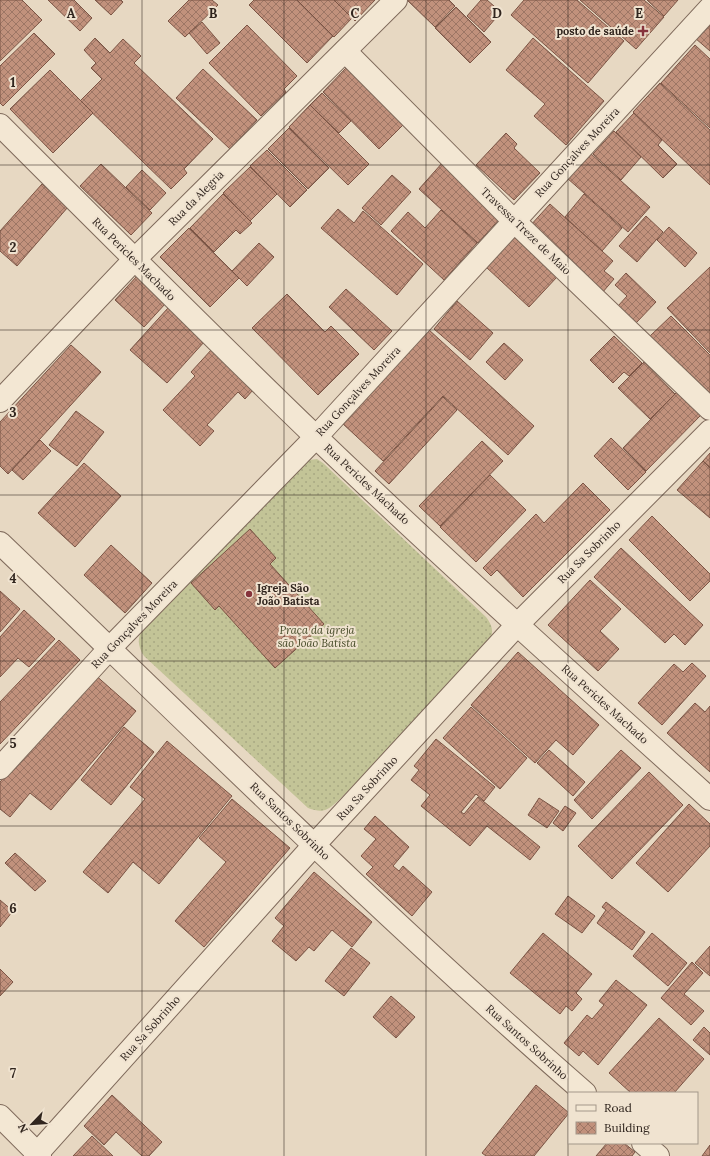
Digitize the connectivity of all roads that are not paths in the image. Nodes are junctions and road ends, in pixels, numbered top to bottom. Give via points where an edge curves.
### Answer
1 (396, 0) edge
2 (710, 8) edge
3 (345, 51) junction
4 (0, 125) edge
5 (514, 221) junction
6 (134, 260) junction
7 (0, 401) edge
8 (710, 409) edge
9 (710, 430) edge
10 (316, 437) junction
11 (0, 543) edge
12 (517, 625) junction
13 (110, 648) junction
14 (0, 768) edge
15 (710, 799) edge
16 (315, 844) junction
17 (584, 1092) edge
18 (0, 1116) edge
19 (644, 1144) edge
20 (38, 1155) edge
21 (658, 1156) edge

1 - 3 street, Rua da Alegria
2 - 5 street, Rua Gonçalves Moreira
3 - 5 street, Travessa Treze de Maio
3 - 6 street, Rua da Alegria
4 - 6 street, Rua Pericles Machado
5 - 8 street, Travessa Treze de Maio
5 - 10 street, Rua Gonçalves Moreira
6 - 7 street, Rua da Alegria
6 - 10 street, Rua Pericles Machado
9 - 12 street, Rua Sa Sobrinho
10 - 12 street, Rua Pericles Machado
10 - 13 street, Rua Gonçalves Moreira
11 - 13 street, Rua Santos Sobrinho
12 - 15 street, Rua Pericles Machado
12 - 16 street, Rua Sa Sobrinho
13 - 14 street, Rua Gonçalves Moreira
13 - 16 street, Rua Santos Sobrinho
16 - 17 street, Rua Santos Sobrinho via 504,1023
16 - 20 street, Rua Sa Sobrinho
18 - 20 street
19 - 21 street

